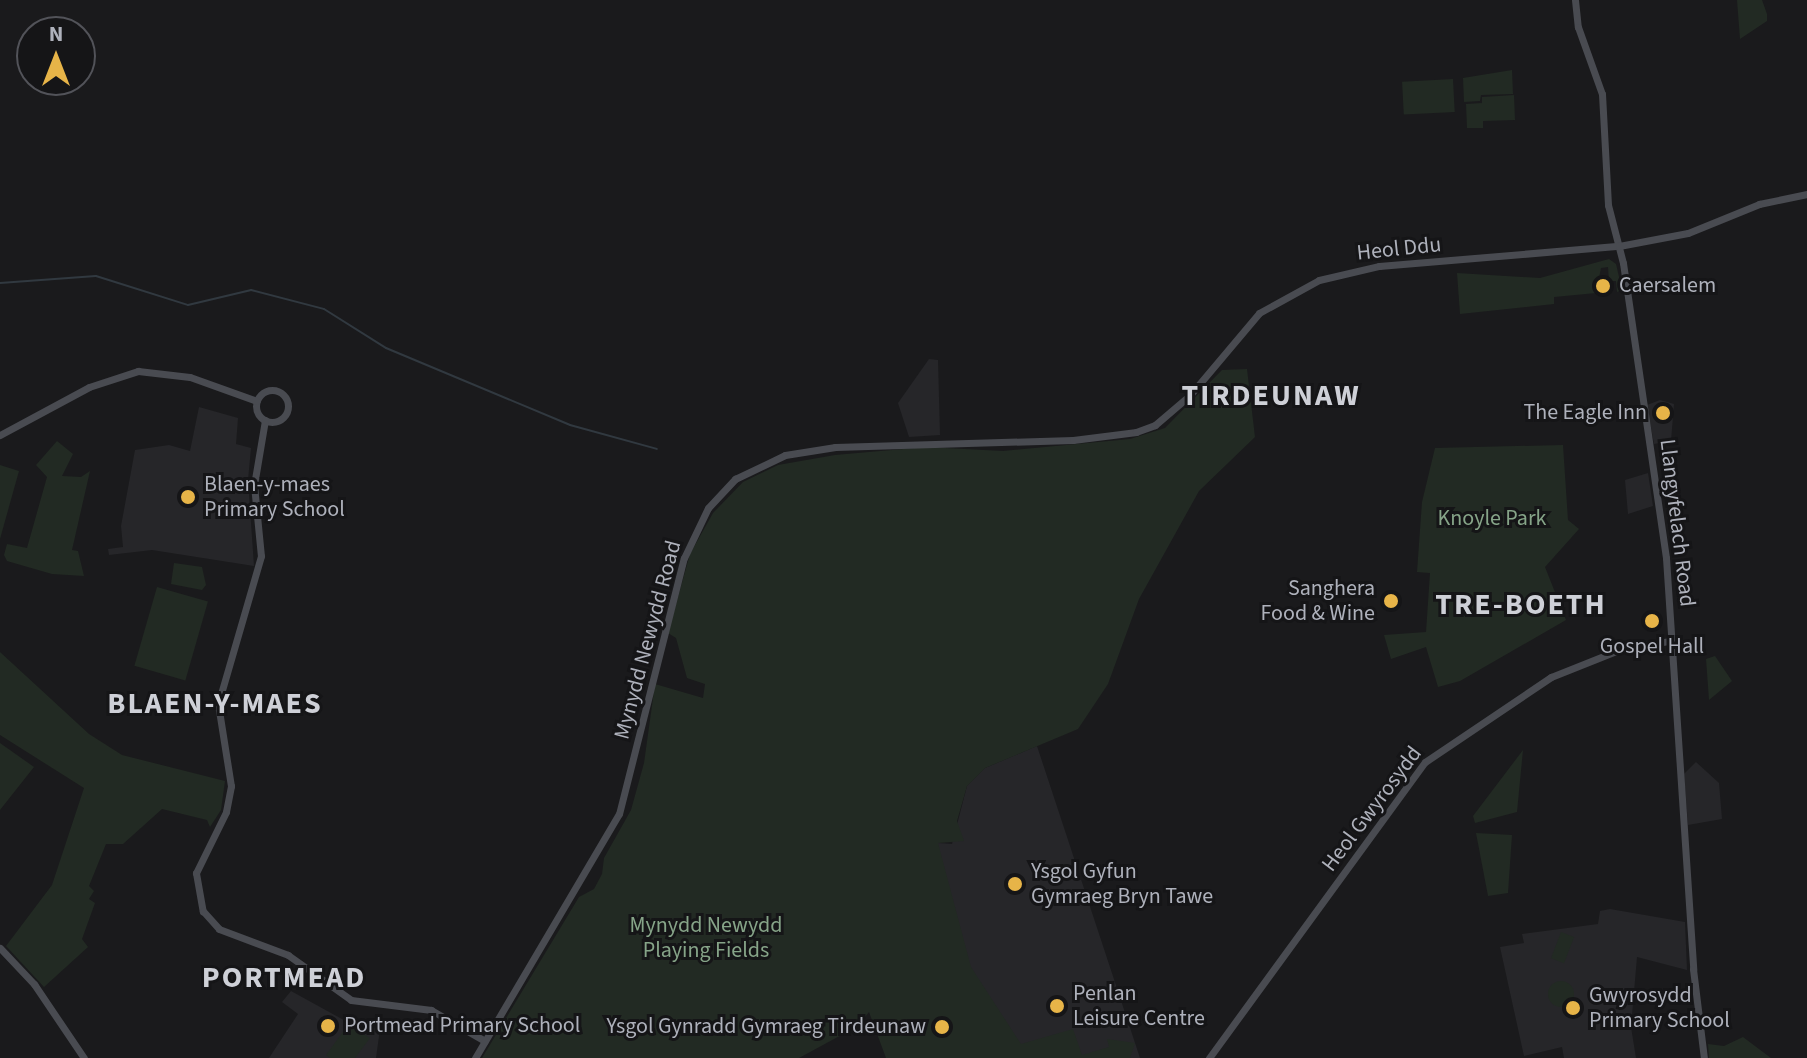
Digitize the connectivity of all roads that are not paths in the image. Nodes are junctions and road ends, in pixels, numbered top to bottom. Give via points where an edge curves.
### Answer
1 (1575, 0) edge
2 (1807, 194) edge
3 (1619, 246) junction
4 (1217, 365) joint
5 (257, 401) junction
6 (265, 420) junction
7 (0, 435) edge
8 (1670, 641) junction
9 (0, 948) edge
10 (485, 1041) junction
11 (84, 1058) edge
12 (475, 1058) edge
13 (1209, 1058) edge
14 (1704, 1058) edge

1 - 3 street, Llangyfelach Road via 1578,27 1600,83 1605,180
2 - 3 street, Heol Ddu via 1759,204 1688,233
3 - 4 street, Heol Ddu via 1379,266 1335,275 1259,313
3 - 8 street, Llangyfelach Road via 1666,558
4 - 10 street, Mynydd Newydd Road via 1171,412 1136,432 1073,440 835,447 785,455 735,479 708,508 684,558 619,814 600,855
5 - 6 street
5 - 6 street via 270,390 287,399 285,416
5 - 7 street via 190,377 138,371 89,387
6 - 10 street via 254,485 261,556 218,704 231,786 226,812 196,873 203,911 219,929 242,942 288,955 351,1000 431,1010
8 - 13 street, Heol Gwyrosydd via 1624,648 1551,677 1425,762
8 - 14 street, Llangyfelach Road
9 - 11 street via 34,984
10 - 12 street, Mynydd Newydd Road

